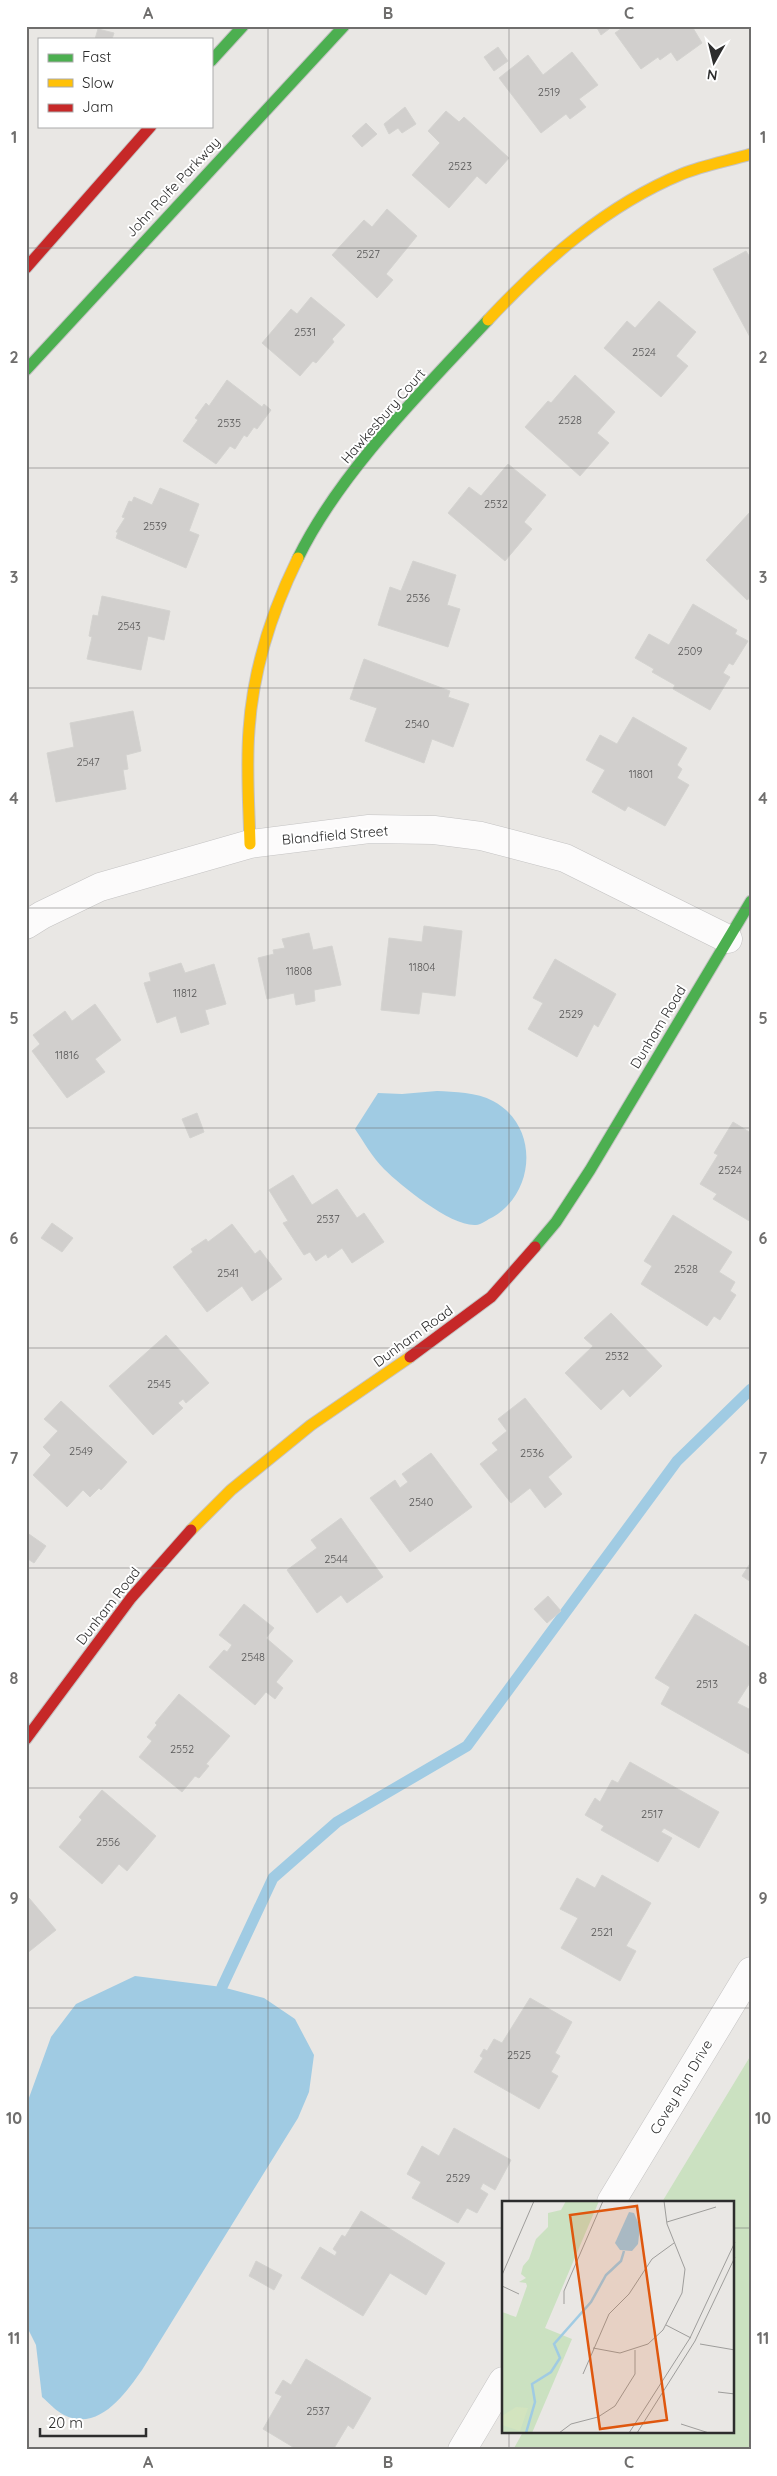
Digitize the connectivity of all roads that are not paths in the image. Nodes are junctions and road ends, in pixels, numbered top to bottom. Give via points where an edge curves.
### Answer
1 (243, 26) edge
2 (344, 26) edge
3 (212, 60) edge
4 (149, 128) edge
5 (751, 154) edge
6 (26, 268) edge
7 (26, 370) edge
8 (250, 844) junction
9 (751, 901) edge
10 (26, 925) edge
11 (728, 939) junction
12 (26, 1739) edge
13 (751, 1971) edge
14 (612, 2201) edge
15 (502, 2383) edge
16 (462, 2450) edge

1 - 3 street
2 - 7 street, John Rolfe Parkway
4 - 6 street
5 - 8 street, Hawkesbury Court via 682,175 620,207 572,239 516,290 418,397 342,488 314,527 292,569 268,630 250,714
8 - 10 street, Blandfield Street via 100,887
8 - 11 street, Blandfield Street via 369,829 434,830 481,836 565,858
9 - 11 street, Dunham Road
11 - 12 street, Dunham Road via 556,1222 490,1297 432,1342 311,1425 231,1490 131,1598
13 - 14 street, Covey Run Drive
15 - 16 street

